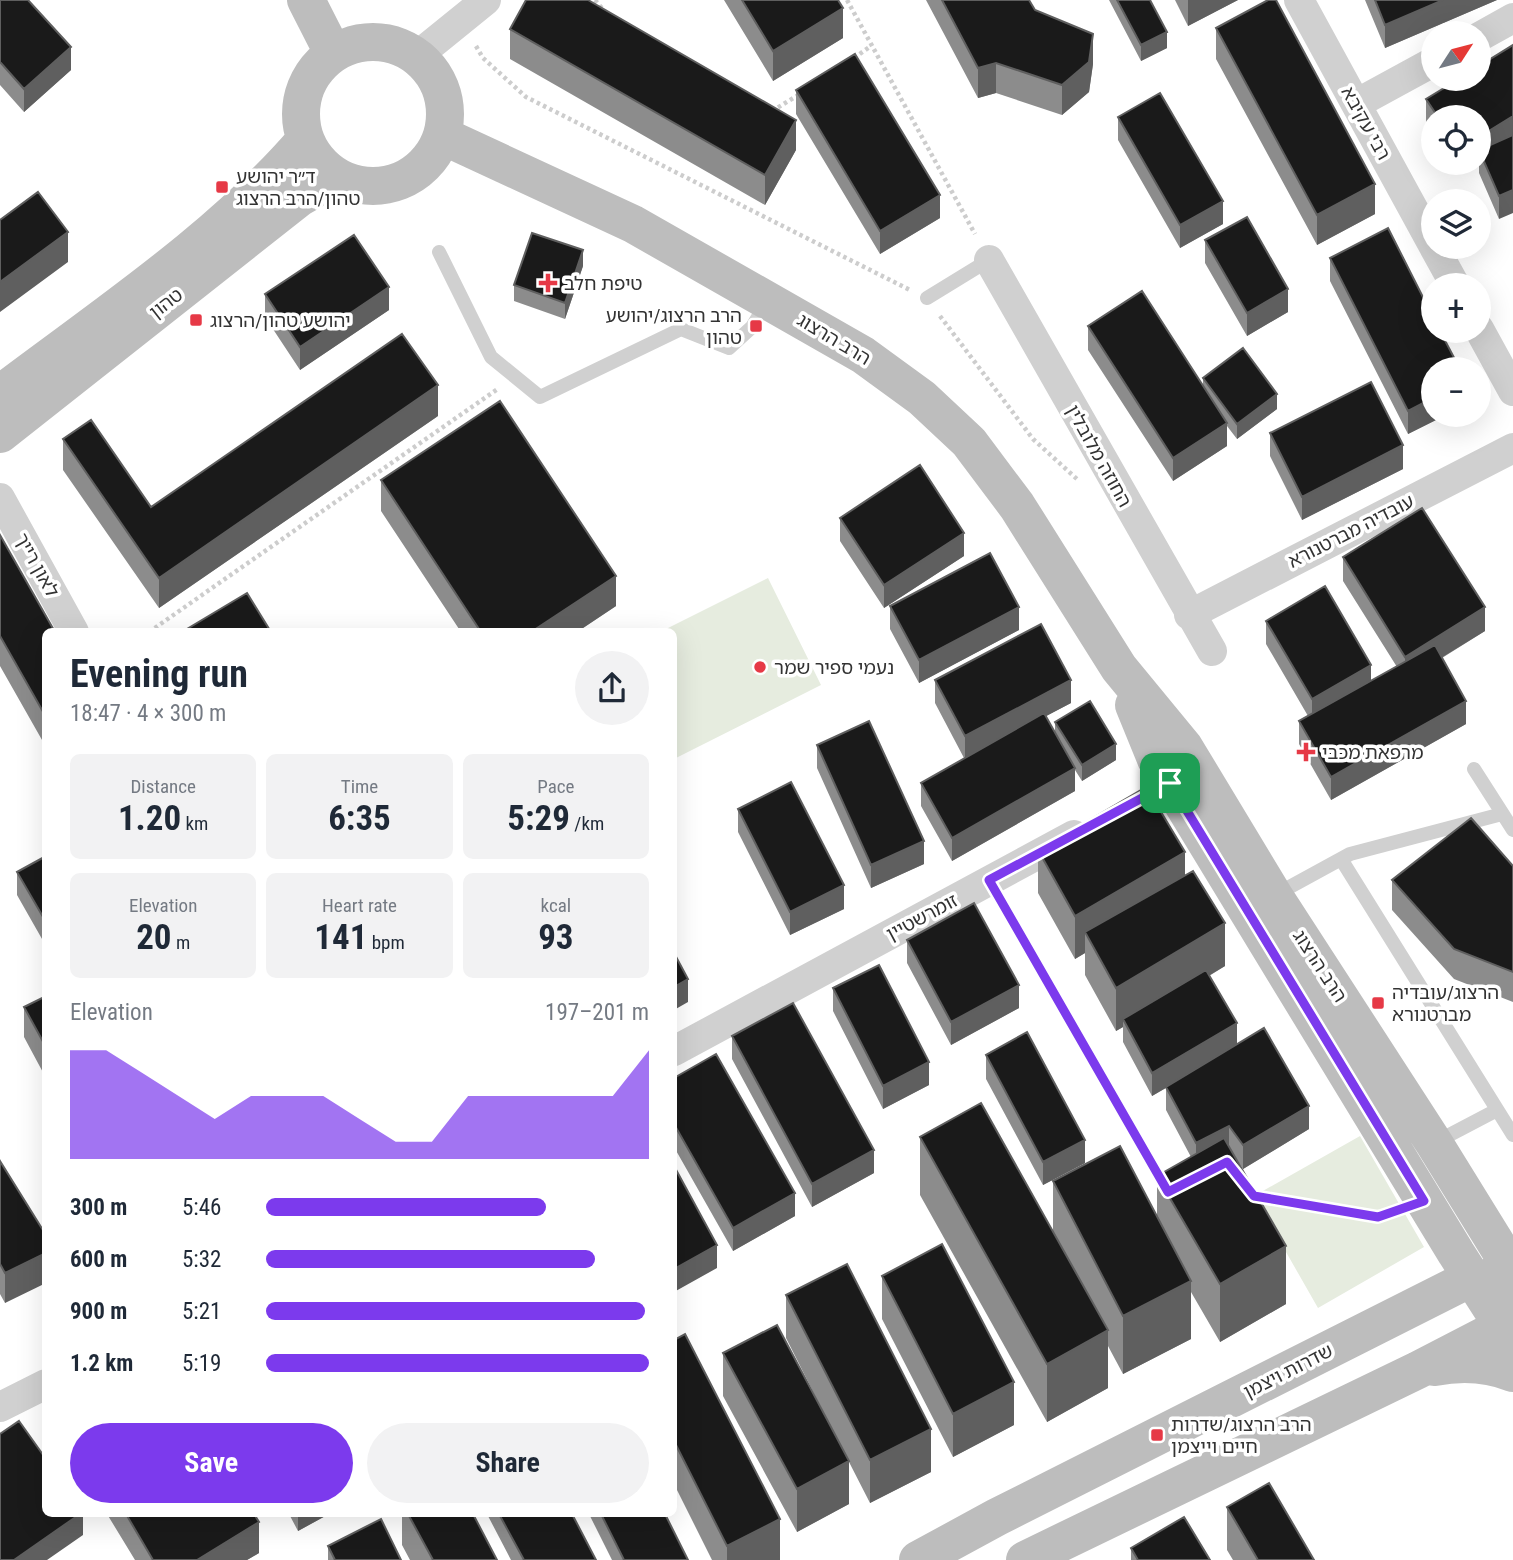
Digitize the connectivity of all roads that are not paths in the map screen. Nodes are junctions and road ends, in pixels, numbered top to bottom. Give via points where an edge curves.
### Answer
1 (306, 0) edge
2 (486, 0) edge
3 (1299, 0) edge
4 (1513, 18) edge
5 (1491, 30) edge
6 (334, 53) junction
7 (417, 56) junction
8 (1421, 69) edge
9 (1356, 104) junction
10 (443, 136) junction
11 (305, 140) junction
12 (337, 177) junction
13 (1421, 222) edge
14 (439, 252) dead end
15 (989, 260) joint
16 (927, 298) road end
17 (768, 300) junction
18 (1487, 343) edge
19 (1513, 391) edge
20 (0, 394) edge
21 (0, 434) edge
22 (1513, 448) edge
23 (0, 498) edge
24 (1189, 615) junction
25 (73, 628) edge
26 (1212, 651) dead end
27 (1119, 668) junction
28 (1474, 769) dead end
29 (1503, 814) junction
30 (1098, 822) edge
31 (1513, 830) edge
32 (1341, 859) junction
33 (1274, 895) junction
34 (677, 1049) edge
35 (1497, 1110) junction
36 (1513, 1135) edge
37 (1434, 1143) junction
38 (1424, 1201) junction
39 (1513, 1271) edge
40 (1473, 1277) junction
41 (1513, 1282) edge
42 (1399, 1315) junction
43 (1510, 1323) edge
44 (1418, 1370) junction
45 (1513, 1373) edge
46 (42, 1386) edge
47 (0, 1407) edge
48 (918, 1560) edge
49 (1026, 1560) edge

1 - 6 street
2 - 7 street
3 - 9 street, רבי עקיבא
4 - 5 street
6 - 7 street via 376,41
6 - 11 street via 316,70 304,91 300,116
7 - 10 street via 433,72 443,92
8 - 9 street
9 - 13 street, רבי עקיבא
10 - 12 street via 418,172 399,182 378,187
10 - 17 street, הרב הרצוג via 633,224
11 - 12 street via 318,161
11 - 20 street, טהון via 277,173 188,251
12 - 21 street, טהון via 299,198
14 - 17 lane via 491,357 540,397 681,329 729,348 752,327
15 - 16 lane
15 - 24 street, החוזה מלובלין
17 - 27 street, הרב הרצוג via 863,355 922,398 969,442 1017,506
18 - 19 street
22 - 24 street, עובדיה מברטנורא
23 - 25 street, לאון רייך
24 - 26 street, החוזה מלובלין
27 - 33 street, הרב הרצוג via 1184,747
27 - 38 street, הרב הרצוג via 1156,759 1158,789
28 - 29 lane
29 - 31 lane
29 - 32 lane
30 - 34 street, זומרשטיין
32 - 33 lane
32 - 35 lane
33 - 37 street, הרב הרצוג
35 - 36 lane
35 - 37 lane
37 - 39 street, הרב הרצוג
38 - 40 street, הרב הרצוג
38 - 42 street via 1433,1244 1431,1264
40 - 41 street
40 - 42 street, שדרות ויצמן
40 - 43 street, הרב הרצוג
42 - 48 street, שדרות ויצמן
43 - 44 street
44 - 45 street via 1451,1363 1492,1366
44 - 49 street
46 - 47 street

